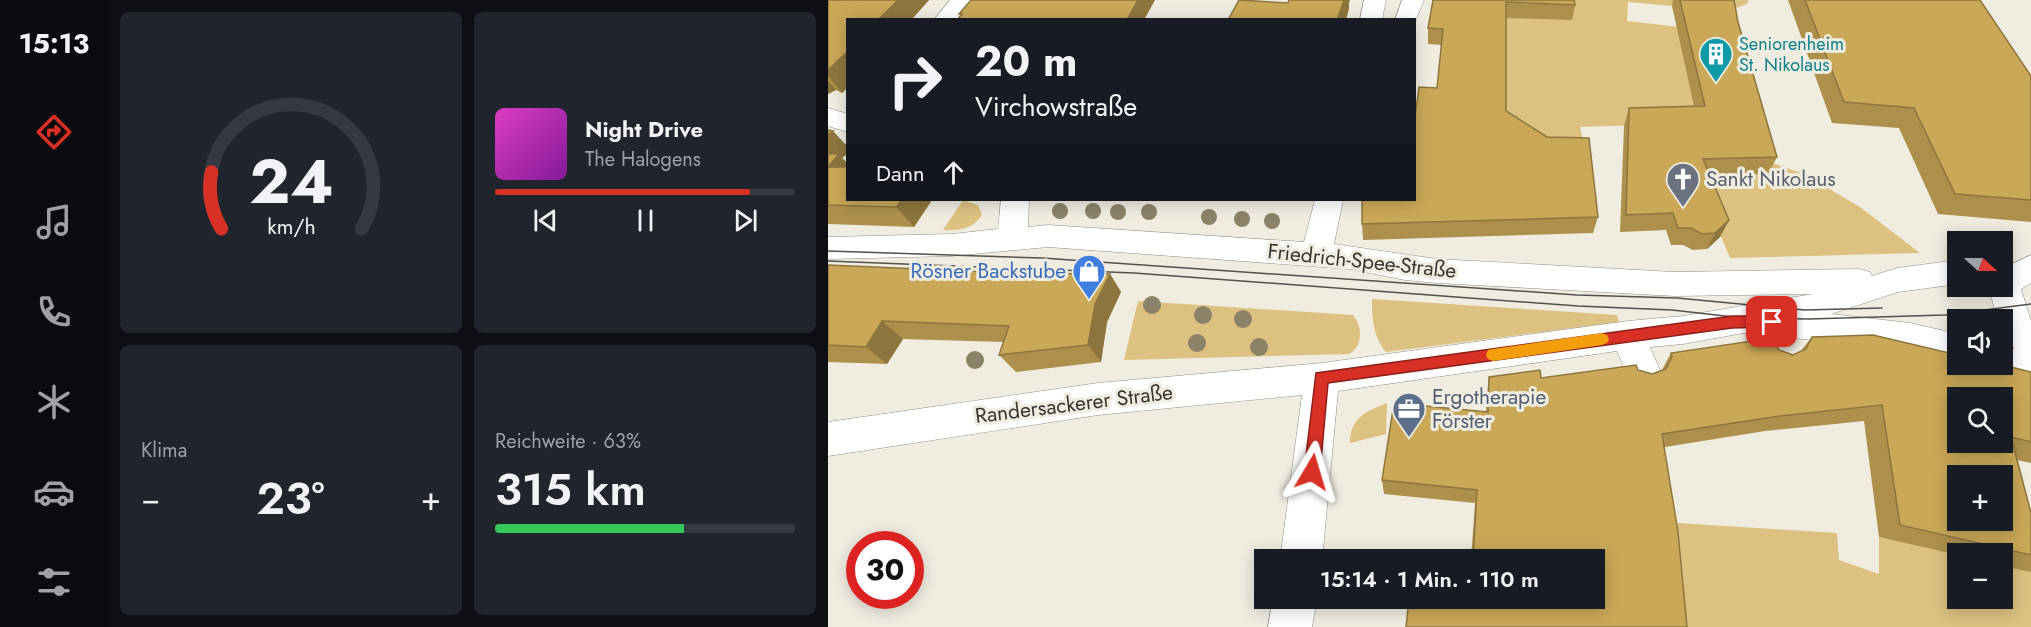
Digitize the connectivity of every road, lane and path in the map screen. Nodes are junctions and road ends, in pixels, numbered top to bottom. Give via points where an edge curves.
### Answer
1 (961, 0) edge
2 (1375, 0) edge
3 (1413, 0) edge
4 (947, 18) edge
5 (1371, 18) edge
6 (1407, 18) edge
7 (828, 116) edge
8 (846, 123) edge
9 (1015, 201) edge
10 (1329, 201) edge
11 (1012, 238) junction
12 (828, 248) edge
13 (1317, 254) junction
14 (2031, 267) edge
15 (2013, 268) edge
16 (1947, 273) edge
17 (1897, 280) junction
18 (1732, 322) junction
19 (1772, 322) junction
20 (1628, 335) junction
21 (2031, 344) edge
22 (1947, 345) edge
23 (1778, 355) edge
24 (2013, 363) edge
25 (2031, 369) edge
26 (1643, 373) edge
27 (1322, 378) junction
28 (828, 439) edge
29 (1302, 549) edge
30 (1293, 609) edge
31 (1290, 627) edge

1 - 4 street
2 - 5 street
3 - 6 street
7 - 8 street
9 - 11 street
10 - 13 street
11 - 12 street, Friedrich-Spee-Straße via 951,245
11 - 13 street, Friedrich-Spee-Straße via 1048,236
13 - 17 street, Friedrich-Spee-Straße via 1437,271 1676,284
14 - 15 street
14 - 21 street via 2004,284 2015,326
16 - 17 street
17 - 18 street via 1805,310
18 - 19 street
18 - 20 street, Randersackerer Straße
19 - 22 street via 1910,337
19 - 23 street
20 - 26 street
20 - 27 street, Randersackerer Straße
24 - 25 street
27 - 28 street, Randersackerer Straße via 1098,399
27 - 29 street
30 - 31 street

